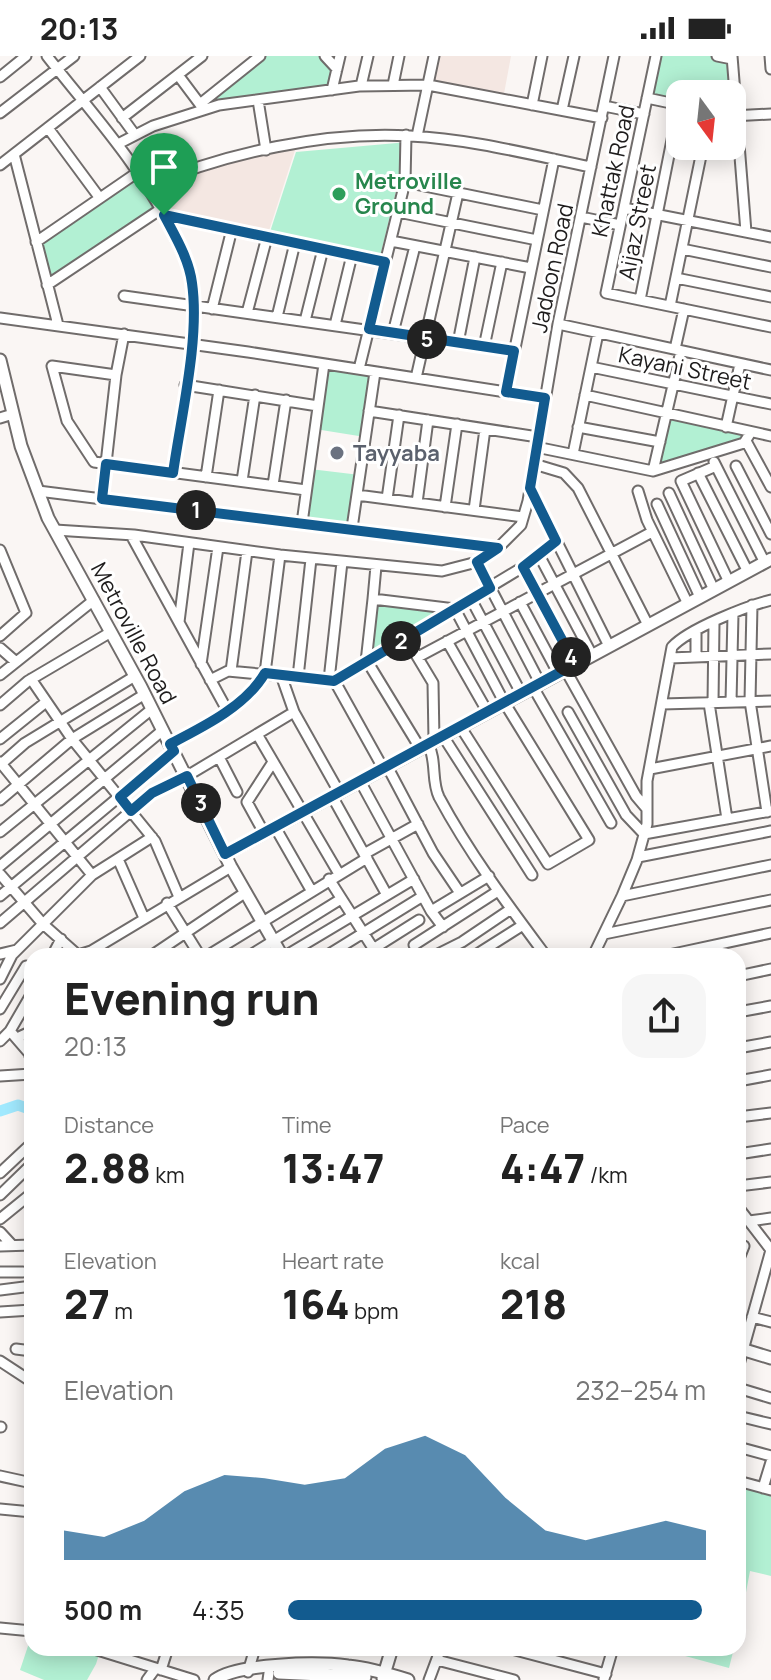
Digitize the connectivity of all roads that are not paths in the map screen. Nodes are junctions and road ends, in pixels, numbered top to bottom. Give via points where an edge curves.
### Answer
1 (26, 56) edge
2 (47, 56) edge
3 (74, 56) edge
4 (140, 56) edge
5 (202, 56) edge
6 (260, 56) edge
7 (325, 56) edge
8 (340, 56) edge
9 (368, 56) edge
10 (399, 56) edge
11 (434, 56) edge
12 (542, 56) edge
13 (574, 56) edge
14 (614, 56) edge
15 (656, 56) edge
16 (717, 56) edge
17 (770, 56) edge
18 (732, 58) edge
19 (57, 69) junction
20 (337, 69) junction
21 (771, 69) edge
22 (178, 75) junction
23 (0, 77) edge
24 (733, 80) edge
25 (393, 85) junction
26 (428, 85) junction
27 (361, 86) junction
28 (100, 87) junction
29 (332, 90) junction
30 (647, 98) junction
31 (258, 100) junction
32 (82, 101) junction
33 (666, 102) edge
34 (532, 105) junction
35 (604, 106) junction
36 (202, 107) junction
37 (562, 110) junction
38 (0, 113) edge
39 (644, 114) junction
40 (771, 114) edge
41 (746, 116) edge
42 (122, 118) junction
43 (602, 118) junction
44 (48, 128) junction
45 (135, 135) junction
46 (406, 135) junction
47 (417, 136) junction
48 (118, 144) junction
49 (266, 150) junction
50 (14, 154) junction
51 (554, 159) junction
52 (668, 160) edge
53 (700, 160) edge
54 (738, 160) edge
55 (0, 165) edge
56 (591, 167) junction
57 (138, 172) junction
58 (405, 182) junction
59 (148, 186) junction
60 (458, 193) junction
61 (99, 197) junction
62 (624, 208) junction
63 (543, 210) junction
64 (162, 212) junction
65 (398, 212) junction
66 (657, 214) junction
67 (581, 217) junction
68 (689, 221) junction
69 (451, 222) junction
70 (620, 225) junction
71 (232, 229) junction
72 (746, 232) junction
73 (267, 237) junction
74 (771, 237) edge
75 (537, 240) junction
76 (391, 241) junction
77 (36, 242) junction
78 (295, 243) junction
79 (415, 246) junction
80 (323, 249) junction
81 (682, 249) junction
82 (444, 251) junction
83 (352, 255) junction
84 (475, 257) junction
85 (385, 262) junction
86 (502, 262) junction
87 (771, 267) edge
88 (531, 268) junction
89 (676, 278) junction
90 (47, 285) junction
91 (124, 296) dead end
92 (771, 297) edge
93 (640, 300) junction
94 (193, 305) junction
95 (670, 306) junction
96 (212, 309) junction
97 (684, 309) junction
98 (247, 313) junction
99 (277, 317) junction
100 (0, 318) edge
101 (305, 321) junction
102 (558, 324) junction
103 (58, 325) junction
104 (335, 325) junction
105 (771, 327) edge
106 (369, 329) junction
107 (393, 333) junction
108 (598, 333) junction
109 (124, 334) junction
110 (425, 338) junction
111 (458, 343) junction
112 (191, 344) junction
113 (484, 347) junction
114 (678, 350) junction
115 (514, 351) junction
116 (0, 360) edge
117 (324, 364) junction
118 (740, 364) junction
119 (591, 367) junction
120 (359, 369) junction
121 (771, 370) edge
122 (375, 372) junction
123 (116, 375) junction
124 (416, 378) junction
125 (673, 384) junction
126 (185, 385) junction
127 (219, 390) junction
128 (506, 392) junction
129 (255, 395) junction
130 (585, 395) junction
131 (733, 397) junction
132 (545, 398) junction
133 (286, 400) junction
134 (771, 404) edge
135 (318, 406) junction
136 (369, 411) junction
137 (666, 413) junction
138 (13, 414) junction
139 (399, 415) junction
140 (0, 418) edge
141 (428, 420) junction
142 (457, 424) junction
143 (578, 427) junction
144 (726, 427) junction
145 (485, 429) junction
146 (749, 436) junction
147 (770, 438) edge
148 (537, 442) junction
149 (660, 442) junction
150 (573, 454) junction
151 (709, 454) junction
152 (106, 464) junction
153 (534, 464) junction
154 (716, 466) junction
155 (736, 466) dead end
156 (653, 471) junction
157 (173, 473) junction
158 (698, 473) junction
159 (206, 477) junction
160 (242, 481) junction
161 (273, 485) junction
162 (771, 487) edge
163 (530, 488) junction
164 (306, 490) junction
165 (38, 491) junction
166 (638, 491) dead end
167 (669, 493) dead end
168 (357, 495) junction
169 (102, 499) junction
170 (387, 499) junction
171 (417, 503) junction
172 (657, 504) dead end
173 (445, 507) junction
174 (474, 510) junction
175 (523, 517) junction
176 (302, 523) junction
177 (352, 528) junction
178 (55, 530) junction
179 (652, 532) junction
180 (771, 534) edge
181 (131, 535) junction
182 (556, 541) junction
183 (189, 543) junction
184 (218, 547) junction
185 (498, 548) junction
186 (0, 550) edge
187 (247, 551) junction
188 (612, 553) junction
189 (280, 555) junction
190 (539, 555) junction
191 (311, 559) junction
192 (768, 561) edge
193 (342, 562) junction
194 (477, 562) junction
195 (376, 566) junction
196 (523, 567) junction
197 (748, 572) junction
198 (572, 574) junction
199 (729, 582) junction
200 (554, 584) junction
201 (490, 588) junction
202 (714, 590) junction
203 (536, 593) junction
204 (700, 597) junction
205 (373, 599) junction
206 (471, 599) junction
207 (94, 600) junction
208 (771, 600) edge
209 (520, 602) junction
210 (688, 604) junction
211 (752, 605) junction
212 (455, 609) junction
213 (503, 611) junction
214 (733, 614) junction
215 (179, 622) junction
216 (484, 623) junction
217 (714, 623) junction
218 (648, 625) junction
219 (111, 632) junction
220 (468, 632) junction
221 (696, 632) junction
222 (0, 636) edge
223 (406, 638) junction
224 (447, 641) junction
225 (609, 646) junction
226 (0, 648) edge
227 (771, 654) edge
228 (592, 655) junction
229 (732, 655) junction
230 (751, 655) junction
231 (714, 656) junction
232 (418, 657) junction
233 (696, 657) junction
234 (670, 658) junction
235 (366, 661) junction
236 (16, 662) junction
237 (201, 664) junction
238 (566, 669) junction
239 (231, 671) junction
240 (265, 673) junction
241 (0, 675) edge
242 (281, 675) junction
243 (135, 676) junction
244 (298, 677) junction
245 (31, 679) junction
246 (210, 680) junction
247 (331, 680) junction
248 (537, 685) junction
249 (521, 693) junction
250 (145, 694) junction
251 (750, 701) junction
252 (771, 701) edge
253 (46, 702) junction
254 (504, 702) junction
255 (731, 702) junction
256 (711, 703) junction
257 (662, 704) junction
258 (0, 705) edge
259 (152, 709) junction
260 (227, 710) junction
261 (487, 711) junction
262 (294, 712) junction
263 (568, 712) dead end
264 (59, 722) junction
265 (460, 726) junction
266 (163, 730) junction
267 (257, 734) junction
268 (0, 739) edge
269 (72, 739) junction
270 (431, 742) junction
271 (771, 746) edge
272 (172, 748) junction
273 (757, 749) junction
274 (219, 757) junction
275 (717, 758) junction
276 (89, 761) junction
277 (273, 762) junction
278 (0, 763) edge
279 (385, 767) junction
280 (650, 769) junction
281 (187, 776) junction
282 (105, 778) junction
283 (360, 781) junction
284 (18, 784) junction
285 (237, 792) dead end
286 (335, 794) junction
287 (120, 797) junction
288 (0, 800) edge
289 (35, 805) junction
290 (647, 809) junction
291 (131, 811) junction
292 (769, 811) edge
293 (302, 812) junction
294 (727, 819) junction
295 (611, 823) dead end
296 (50, 824) junction
297 (418, 824) junction
298 (269, 830) junction
299 (771, 831) edge
300 (0, 832) edge
301 (644, 834) junction
302 (152, 837) junction
303 (391, 839) junction
304 (65, 842) junction
305 (225, 854) junction
306 (366, 856) junction
307 (77, 857) junction
308 (638, 857) junction
309 (118, 859) junction
310 (771, 865) edge
311 (0, 866) edge
312 (231, 867) junction
313 (0, 874) edge
314 (339, 874) junction
315 (92, 875) junction
316 (532, 875) dead end
317 (489, 876) junction
318 (329, 879) junction
319 (414, 879) junction
320 (11, 887) junction
321 (311, 890) junction
322 (498, 891) junction
323 (246, 892) junction
324 (460, 893) junction
325 (387, 895) junction
326 (0, 896) edge
327 (423, 896) junction
328 (622, 896) junction
329 (179, 897) junction
330 (341, 899) junction
331 (771, 900) edge
332 (25, 902) junction
333 (167, 903) junction
334 (511, 909) junction
335 (431, 911) junction
336 (352, 916) junction
337 (144, 918) junction
338 (262, 920) junction
339 (419, 920) dead end
340 (0, 923) edge
341 (43, 924) junction
342 (523, 925) junction
343 (443, 927) junction
344 (186, 933) junction
345 (771, 933) edge
346 (364, 934) junction
347 (604, 934) junction
348 (61, 939) junction
349 (273, 941) junction
350 (414, 945) dead end
351 (56, 948) edge
352 (69, 948) edge
353 (96, 948) edge
354 (163, 948) edge
355 (195, 948) edge
356 (219, 948) edge
357 (262, 948) edge
358 (278, 948) edge
359 (298, 948) edge
360 (340, 948) edge
361 (373, 948) edge
362 (381, 948) edge
363 (450, 948) edge
364 (487, 948) edge
365 (540, 948) edge
366 (597, 948) edge
367 (701, 948) edge
368 (17, 950) junction
369 (0, 954) edge
370 (24, 969) edge
371 (771, 969) edge
372 (746, 974) edge
373 (0, 979) edge
374 (771, 1006) edge
375 (0, 1009) edge
376 (24, 1011) edge
377 (746, 1011) edge
378 (24, 1032) edge
379 (14, 1034) junction
380 (0, 1041) edge
381 (771, 1042) edge
382 (24, 1047) edge
383 (746, 1047) edge
384 (24, 1074) edge
385 (4, 1075) edge
386 (771, 1075) edge
387 (746, 1080) edge
388 (0, 1083) edge
389 (771, 1113) edge
390 (746, 1116) edge
391 (771, 1149) edge
392 (24, 1150) edge
393 (746, 1151) edge
394 (2, 1169) edge
395 (24, 1171) edge
396 (17, 1178) junction
397 (771, 1182) edge
398 (746, 1185) edge
399 (0, 1195) edge
400 (24, 1200) edge
401 (746, 1215) edge
402 (771, 1218) edge
403 (0, 1219) edge
404 (746, 1220) edge
405 (0, 1232) edge
406 (12, 1245) junction
407 (24, 1245) edge
408 (0, 1246) edge
409 (771, 1250) edge
410 (768, 1270) edge
411 (0, 1272) edge
412 (23, 1272) dead end
413 (24, 1287) edge
414 (0, 1290) edge
415 (759, 1293) junction
416 (771, 1297) edge
417 (24, 1310) edge
418 (0, 1312) edge
419 (752, 1317) junction
420 (771, 1322) edge
421 (746, 1334) edge
422 (16, 1349) dead end
423 (24, 1350) edge
424 (746, 1350) edge
425 (771, 1358) edge
426 (0, 1361) edge
427 (24, 1377) edge
428 (746, 1390) edge
429 (771, 1398) edge
430 (746, 1418) edge
431 (771, 1424) edge
432 (746, 1449) edge
433 (771, 1456) edge
434 (771, 1462) edge
435 (0, 1476) edge
436 (24, 1479) edge
437 (746, 1483) edge
438 (767, 1489) edge
439 (0, 1509) edge
440 (24, 1511) edge
441 (0, 1628) edge
442 (24, 1630) edge
443 (117, 1656) edge
444 (164, 1656) edge
445 (253, 1656) edge
446 (384, 1656) edge
447 (389, 1656) edge
448 (438, 1656) edge
449 (544, 1656) edge
450 (611, 1656) edge
451 (437, 1660) junction
452 (158, 1669) junction
453 (248, 1671) junction
454 (268, 1676) edge
455 (354, 1677) edge
456 (380, 1677) edge
457 (605, 1677) edge
458 (147, 1680) edge
459 (194, 1680) edge
460 (215, 1680) edge
461 (225, 1680) edge
462 (408, 1680) edge
463 (429, 1680) edge
464 (514, 1680) edge

1 - 23 street
2 - 19 street
3 - 19 street
4 - 28 street
5 - 22 street
6 - 36 street
7 - 20 street
8 - 20 street
9 - 27 street
10 - 25 street
11 - 26 street
12 - 34 street
13 - 37 street
14 - 35 street, Jadoon Road
15 - 30 street, Khattak Road
16 - 18 street
17 - 21 street
18 - 24 street
19 - 32 street
19 - 38 street
20 - 29 street
22 - 36 street
22 - 42 street
25 - 26 street
25 - 27 street
26 - 34 street
26 - 47 street
27 - 29 street
28 - 32 street
28 - 42 street
29 - 31 street
30 - 33 street
30 - 39 street, Khattak Road
31 - 36 street
31 - 49 street
32 - 44 street
32 - 48 street
34 - 37 street
35 - 39 street
35 - 43 street, Jadoon Road
36 - 45 street
37 - 43 street
39 - 62 street, Khattak Road
40 - 41 street
42 - 45 street
43 - 56 street, Jadoon Road
44 - 50 street
44 - 61 street
45 - 48 street
46 - 47 street
46 - 49 street via 359,136
46 - 58 street
47 - 51 street
48 - 57 street
49 - 59 street via 231,156
50 - 55 street
50 - 77 street
51 - 56 street
51 - 63 street
52 - 66 street, Aijaz Street
53 - 68 street
54 - 72 street
56 - 67 street, Jadoon Road
57 - 59 street
57 - 61 street
58 - 60 street
58 - 65 street
59 - 64 street
60 - 63 street
60 - 69 street
61 - 77 street
62 - 66 street
62 - 70 street, Khattak Road
63 - 75 street
64 - 71 street
64 - 90 street
64 - 94 street via 187,264
65 - 69 street
65 - 76 street
66 - 68 street
66 - 93 street, Aijaz Street
67 - 70 street
67 - 102 street, Jadoon Road
68 - 72 street
68 - 81 street
69 - 75 street
69 - 82 street
70 - 93 street, Khattak Road via 606,293
71 - 73 street
71 - 96 street
72 - 74 street
73 - 78 street
73 - 98 street
75 - 88 street
76 - 79 street
76 - 85 street
77 - 90 street
78 - 80 street
78 - 99 street
79 - 82 street
79 - 107 street
80 - 83 street
80 - 101 street
81 - 87 street
81 - 89 street
82 - 84 street
82 - 110 street
83 - 85 street
83 - 104 street
84 - 86 street
84 - 111 street
85 - 106 street
86 - 88 street
86 - 113 street
88 - 115 street
89 - 92 street
89 - 95 street
90 - 103 street
91 - 94 street
93 - 95 street
94 - 96 street
94 - 112 street
95 - 97 street
96 - 98 street
97 - 105 street
97 - 114 street
98 - 99 street
99 - 101 street
100 - 103 street
101 - 104 street
102 - 108 street
102 - 132 street, Jadoon Road
103 - 109 street
104 - 106 street
106 - 107 street
106 - 120 street
107 - 110 street
108 - 114 street
108 - 119 street
109 - 112 street
109 - 123 street
110 - 111 street
110 - 124 street
111 - 113 street
112 - 117 street
112 - 126 street
113 - 115 street
114 - 118 street
114 - 125 street
115 - 128 street
116 - 138 main road, Metroville Road
117 - 120 street
117 - 135 street
118 - 121 street
118 - 131 street
119 - 125 street, Kayani Street
119 - 130 street
120 - 122 street
122 - 124 street
122 - 136 street
123 - 152 street
123 - 152 street via 52,366 67,421 94,462
124 - 128 street
125 - 131 street, Kayani Street
125 - 137 street
126 - 127 street
126 - 157 street
127 - 129 street
127 - 159 street
128 - 132 street
129 - 133 street
129 - 160 street
130 - 137 street
130 - 143 street
131 - 134 street, Kayani Street
131 - 144 street
132 - 148 street, Jadoon Road
133 - 135 street
133 - 161 street
135 - 164 street
136 - 139 street
136 - 168 street
137 - 144 street
137 - 149 street
138 - 140 street
138 - 165 main road, Metroville Road
139 - 141 street
139 - 170 street
141 - 142 street
141 - 171 street
142 - 145 street
142 - 173 street
143 - 149 street
143 - 150 street
144 - 146 street
145 - 148 street
145 - 174 street
146 - 147 street
146 - 151 street
146 - 162 street
148 - 150 street
148 - 153 street, Jadoon Road
149 - 156 street
150 - 156 street
151 - 154 street
151 - 156 street
152 - 157 street
152 - 169 street
153 - 163 street, Jadoon Road
153 - 188 street via 564,473 578,488
154 - 158 street
154 - 192 street
155 - 180 street
157 - 159 street
158 - 197 street
158 - 199 street via 681,481
159 - 160 street
160 - 161 street
161 - 164 street
163 - 175 street, Jadoon Road
163 - 182 street
164 - 176 street
165 - 169 street
165 - 178 main road, Metroville Road
166 - 179 street
167 - 202 street
168 - 170 street
168 - 177 street
169 - 176 street
170 - 171 street
171 - 173 street
172 - 204 street
173 - 174 street
174 - 175 street
175 - 185 street, Jadoon Road
176 - 177 street
177 - 185 street
178 - 181 street
178 - 207 main road, Metroville Road
179 - 188 street
179 - 210 street
181 - 183 street
181 - 215 street
182 - 190 street
182 - 198 street
183 - 184 street
183 - 215 street
184 - 187 street
184 - 237 street
185 - 194 street, Jadoon Road
186 - 222 street via 26,613
187 - 189 street
187 - 239 street
188 - 198 street
188 - 218 street
189 - 191 street
189 - 240 street
190 - 196 street
190 - 200 street
191 - 193 street
191 - 244 street
192 - 197 main road
193 - 195 street
193 - 247 street
194 - 195 street via 442,571
194 - 201 street
195 - 205 street
196 - 201 street
196 - 203 street
197 - 199 main road
198 - 200 street
198 - 225 street
199 - 202 main road
200 - 203 street
200 - 228 street
201 - 206 street
201 - 213 street
202 - 204 main road
203 - 209 street
203 - 238 street
204 - 210 main road
205 - 212 street
205 - 235 street
206 - 212 street
206 - 216 street
207 - 219 main road, Metroville Road
207 - 236 street
208 - 211 street
209 - 213 street
209 - 238 street
210 - 218 main road
211 - 214 street
211 - 230 street
212 - 220 street
212 - 223 street
213 - 216 street
213 - 248 street
214 - 217 street
214 - 229 street
215 - 237 street
216 - 220 street
216 - 249 street
217 - 221 street
217 - 231 street
218 - 225 main road
219 - 243 main road, Metroville Road
219 - 245 street
220 - 224 street
220 - 254 street
221 - 233 street
221 - 234 street via 672,647
223 - 232 street
223 - 235 street
224 - 232 street
224 - 261 street
225 - 228 main road
226 - 236 street
227 - 230 street
228 - 238 main road
229 - 230 street
229 - 231 street
229 - 255 street
230 - 251 street
231 - 233 street
231 - 256 street
232 - 270 street via 433,683
233 - 234 street
234 - 257 street
235 - 247 street
235 - 270 street
236 - 241 street
237 - 246 street
238 - 248 main road
238 - 290 street
239 - 240 street
239 - 246 street
240 - 242 street
240 - 260 street via 257,687
242 - 244 street
242 - 262 street
243 - 250 main road, Metroville Road
243 - 264 street
244 - 247 street
245 - 253 street
245 - 258 street
246 - 260 street
247 - 279 street
248 - 249 main road
248 - 295 street
249 - 254 main road
250 - 259 main road, Metroville Road
250 - 269 street
251 - 252 street
251 - 255 street
251 - 273 street
253 - 264 street
253 - 268 street
254 - 261 main road
254 - 265 street via 589,840 548,864
255 - 256 street
256 - 257 street
256 - 275 street
257 - 280 street
259 - 266 main road, Metroville Road
259 - 276 street
260 - 272 street
261 - 265 main road
262 - 267 street
262 - 286 street
263 - 301 street via 626,815
264 - 269 street
264 - 278 street
265 - 270 main road
266 - 272 main road, Metroville Road
266 - 282 street
267 - 274 street
267 - 277 street
269 - 276 street
269 - 284 street
270 - 279 main road
270 - 316 street
270 - 317 street via 437,794
271 - 273 street
272 - 281 main road, Metroville Road
272 - 287 street
273 - 275 street
273 - 292 street
274 - 281 street
274 - 285 street
275 - 280 street
275 - 294 street
276 - 282 street
276 - 289 street
277 - 293 street
277 - 298 street via 247,802
278 - 284 street
279 - 283 main road
279 - 297 street
280 - 290 street
281 - 291 street via 152,793
281 - 305 main road, Metroville Road
282 - 287 street
282 - 296 street
283 - 286 main road
283 - 303 street
284 - 288 street
284 - 289 street
286 - 293 main road
286 - 306 street
287 - 291 street
287 - 304 street
289 - 296 street
289 - 300 street
290 - 301 street
291 - 302 street
291 - 307 street
292 - 294 street
293 - 298 main road
293 - 314 street
294 - 301 street
296 - 304 street
296 - 311 street
297 - 303 street
297 - 324 street
298 - 305 main road
298 - 321 street
299 - 308 street
301 - 308 street
302 - 309 street
302 - 329 street
303 - 306 street
303 - 319 street
304 - 307 street
304 - 320 street
305 - 312 main road, Metroville Road
306 - 314 street
306 - 325 street
307 - 315 street
307 - 332 street
308 - 328 street
309 - 315 street
309 - 337 street
310 - 328 street
312 - 323 main road, Metroville Road
312 - 329 street
313 - 320 street
314 - 318 street
315 - 341 street
317 - 322 street
317 - 324 street
318 - 321 street
318 - 330 street
319 - 325 street
319 - 327 street
320 - 326 street
320 - 332 street
321 - 338 street
322 - 334 street
322 - 343 street
323 - 338 main road, Metroville Road
323 - 344 street
324 - 335 street
325 - 336 street
327 - 335 street
327 - 346 street
328 - 347 street
329 - 333 street
330 - 336 street
330 - 349 street
331 - 347 street
332 - 340 street
332 - 341 street
333 - 337 street
333 - 344 street
334 - 342 street
334 - 363 street
335 - 343 street
336 - 346 street
336 - 359 street
337 - 353 street
338 - 349 main road, Metroville Road
338 - 356 street
339 - 362 street
341 - 348 street
341 - 368 street
342 - 364 street
342 - 365 street
343 - 350 street
344 - 354 street
344 - 355 street
345 - 367 street
346 - 360 street
346 - 361 street
347 - 366 street
348 - 351 street
348 - 352 street
349 - 357 street
349 - 358 main road, Metroville Road
368 - 369 street
368 - 373 street
370 - 375 street
371 - 372 street
374 - 377 street
376 - 379 street
378 - 379 street
379 - 380 street
379 - 382 street
381 - 383 street
384 - 385 street
385 - 388 street
386 - 387 street
389 - 390 street
391 - 393 street
392 - 394 street
394 - 396 street
395 - 396 street
396 - 399 street
397 - 398 street
400 - 403 street
401 - 402 street
404 - 409 street
405 - 406 street
406 - 407 street
406 - 408 street
409 - 410 street
410 - 415 street
411 - 412 street
413 - 414 street
415 - 416 street
415 - 419 street
417 - 418 street
419 - 420 street
419 - 421 street
422 - 423 street
424 - 425 main road
426 - 427 street
428 - 429 street
430 - 431 street
432 - 433 street
434 - 438 street
435 - 436 street
437 - 438 street
439 - 440 street
441 - 442 street
443 - 452 street
444 - 452 street
445 - 453 street
446 - 456 main road
447 - 456 main road
448 - 451 street
449 - 457 street
450 - 457 street
451 - 463 street
451 - 464 street
452 - 458 street
452 - 459 street
453 - 454 main road
453 - 456 main road via 329,1664
453 - 460 main road via 227,1672
453 - 461 main road
454 - 455 main road
455 - 456 main road
456 - 462 main road

